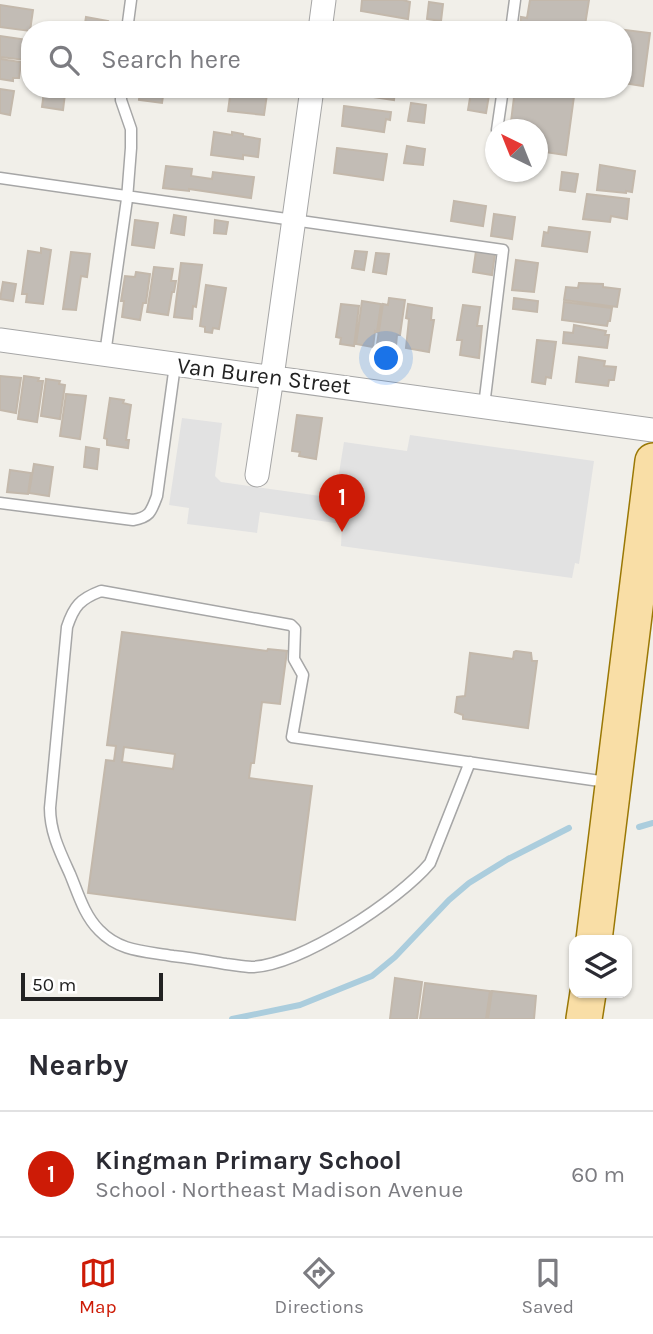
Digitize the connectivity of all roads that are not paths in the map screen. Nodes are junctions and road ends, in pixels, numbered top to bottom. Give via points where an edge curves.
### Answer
1 (131, 0) edge
2 (324, 0) edge
3 (515, 0) edge
4 (128, 21) edge
5 (321, 21) edge
6 (512, 21) edge
7 (121, 98) edge
8 (311, 98) edge
9 (502, 98) edge
10 (499, 119) edge
11 (0, 178) edge
12 (127, 196) junction
13 (293, 220) junction
14 (0, 340) edge
15 (105, 354) junction
16 (175, 365) junction
17 (272, 377) junction
18 (484, 406) junction
19 (653, 430) edge
20 (653, 461) edge
21 (257, 475) dead end
22 (0, 503) edge
23 (470, 762) junction
24 (613, 783) junction
25 (595, 935) edge
26 (587, 998) edge
27 (584, 1019) edge

1 - 4 lane
2 - 5 street
3 - 6 lane
7 - 12 lane via 131,129
8 - 13 street
9 - 10 lane
11 - 12 lane
12 - 13 lane
12 - 15 lane
13 - 17 street
13 - 18 lane via 503,250
14 - 15 street, Van Buren Street
15 - 16 street, Van Buren Street
16 - 17 street, Van Buren Street
16 - 22 lane via 152,511 133,520
17 - 18 street, Van Buren Street
17 - 21 street
18 - 19 street, Van Buren Street
20 - 24 main road
23 - 23 lane via 292,737 303,675 294,659 295,629 291,625 101,591 80,602 71,614 50,820 85,911 100,932 121,947 250,967 312,947 356,923 420,875 430,863
23 - 24 lane
24 - 25 main road
26 - 27 main road

